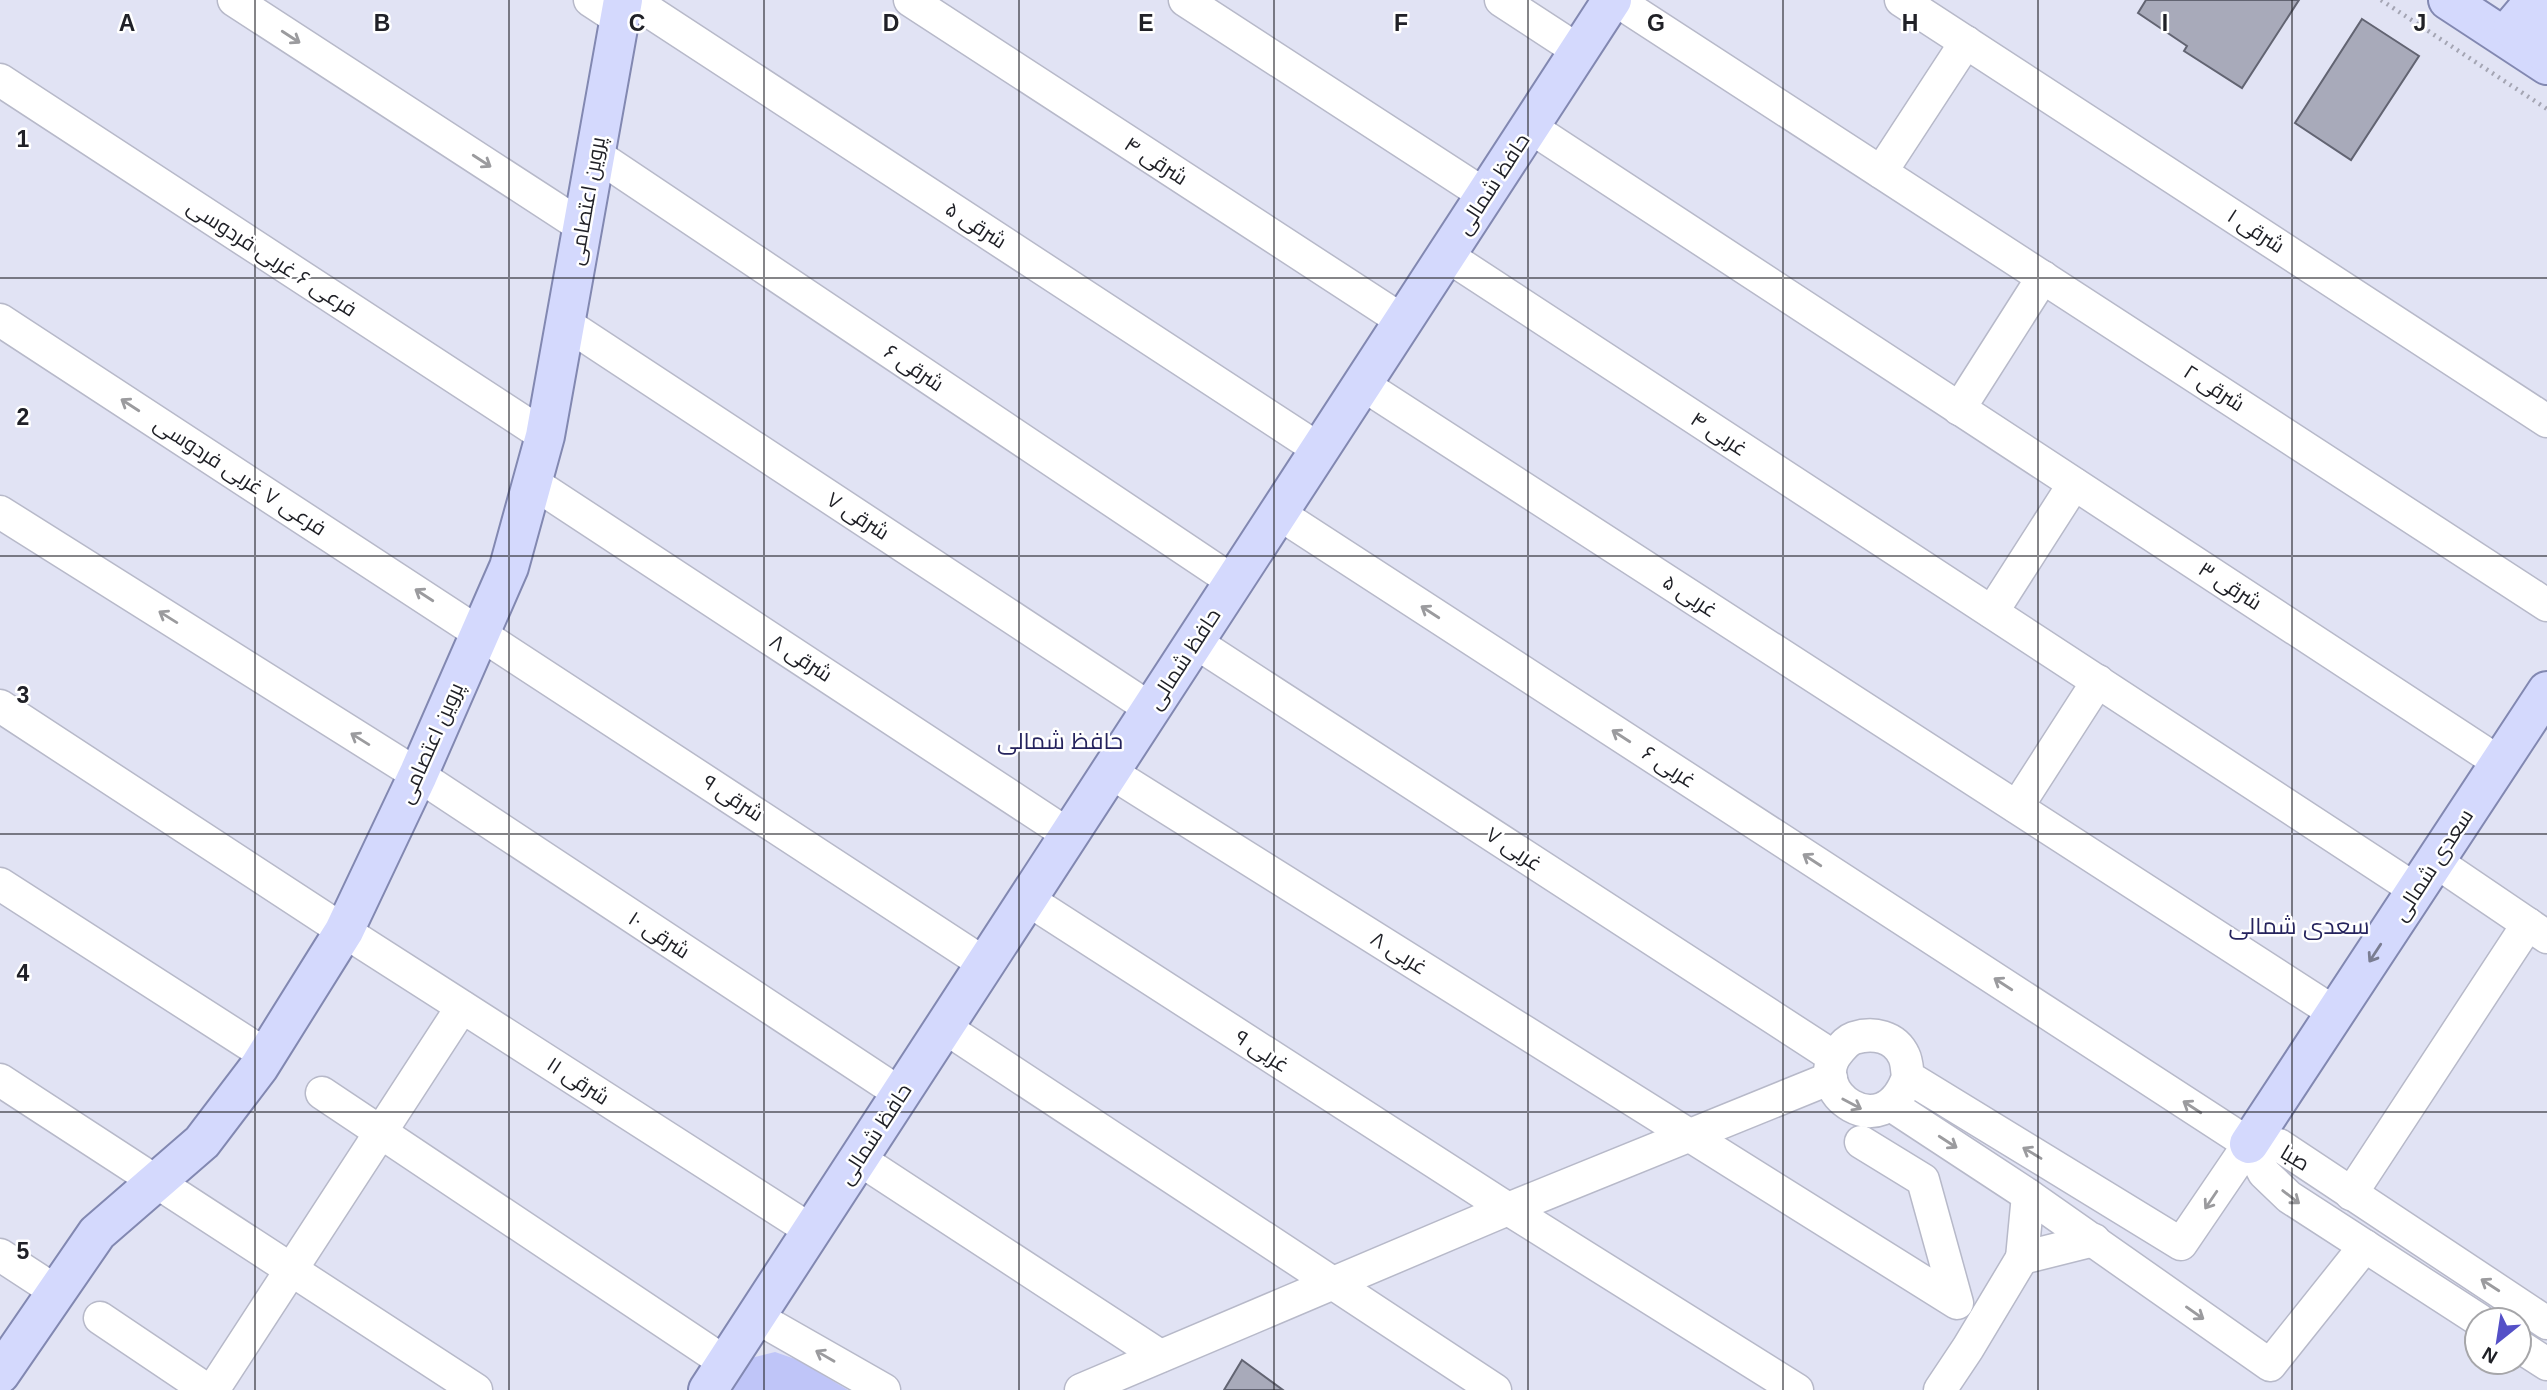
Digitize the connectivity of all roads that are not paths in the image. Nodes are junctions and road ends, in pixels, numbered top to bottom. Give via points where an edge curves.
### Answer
1 (234, 0) edge
2 (909, 0) edge
3 (1185, 0) edge
4 (1501, 0) edge
5 (1614, 0) edge
6 (1901, 0) edge
7 (2448, 0) edge
8 (2481, 0) edge
9 (2512, 0) edge
10 (616, 5) edge
11 (2547, 20) edge
12 (1965, 42) junction
13 (1579, 51) junction
14 (2547, 57) edge
15 (2547, 65) edge
16 (0, 80) edge
17 (1530, 127) junction
18 (595, 154) junction
19 (1881, 172) junction
20 (1485, 195) junction
21 (583, 227) junction
22 (1446, 255) junction
23 (2043, 277) junction
24 (0, 320) edge
25 (1403, 321) junction
26 (565, 323) junction
27 (1362, 384) junction
28 (1959, 409) junction
29 (2547, 421) edge
30 (545, 436) junction
31 (1320, 450) junction
32 (532, 482) junction
33 (2074, 484) junction
34 (0, 512) edge
35 (1278, 513) junction
36 (1234, 582) junction
37 (2547, 605) edge
38 (1992, 612) junction
39 (481, 632) junction
40 (1195, 642) junction
41 (2098, 681) junction
42 (2547, 691) edge
43 (0, 706) edge
44 (1151, 709) junction
45 (2500, 763) junction
46 (1110, 772) junction
47 (418, 775) junction
48 (2017, 807) junction
49 (1069, 835) junction
50 (2426, 876) junction
51 (0, 884) edge
52 (1027, 899) junction
53 (2537, 930) edge
54 (344, 931) junction
55 (985, 964) junction
56 (462, 1007) junction
57 (2335, 1013) junction
58 (944, 1027) junction
59 (266, 1055) junction
60 (1832, 1067) junction
61 (1908, 1077) junction
62 (0, 1080) edge
63 (322, 1093) dead end
64 (901, 1094) junction
65 (1891, 1105) junction
66 (382, 1133) junction
67 (1687, 1135) junction
68 (1861, 1142) dead end
69 (2249, 1144) junction
70 (859, 1159) junction
71 (155, 1182) junction
72 (2351, 1194) junction
73 (2028, 1195) junction
74 (1502, 1205) junction
75 (811, 1231) junction
76 (2094, 1241) junction
77 (2181, 1244) junction
78 (2365, 1246) junction
79 (0, 1255) edge
80 (2022, 1258) junction
81 (291, 1270) junction
82 (1332, 1284) junction
83 (2155, 1285) junction
84 (57, 1292) junction
85 (2463, 1310) edge
86 (756, 1317) junction
87 (100, 1318) dead end
88 (2547, 1323) edge
89 (1160, 1356) junction
90 (0, 1374) edge
91 (713, 1383) edge
92 (207, 1390) edge
93 (212, 1390) edge
94 (476, 1390) edge
95 (884, 1390) edge
96 (1081, 1390) edge
97 (1495, 1390) edge
98 (1797, 1390) edge
99 (1940, 1390) edge

1 -> 21 street
2 - 25 street, ۴ شرقی
3 - 20 street
4 - 13 street
5 - 13 main road, حافظ شمالی
5 - 19 street, ۲ شرقی
6 - 12 street, ۱ شرقی
7 - 15 main road
8 - 9 main road via 2494,9 2505,8
10 - 18 main road, پروین اعتصامی
10 - 31 street, ۵ شرقی
11 - 14 main road via 2535,11 2524,13 2513,26
12 - 19 street
12 - 29 street, ۱ شرقی
13 - 17 main road, حافظ شمالی
16 - 30 street, فرعی ۶ غربی فردوسی
17 - 20 main road, حافظ شمالی
17 - 28 street, ۳ شرقی
18 - 21 main road, پروین اعتصامی
18 - 36 street, ۶ شرقی
19 - 23 street, ۲ شرقی
20 - 22 main road, حافظ شمالی
21 - 26 main road, پروین اعتصامی
22 - 25 main road, حافظ شمالی
22 - 38 street, ۴ غربی
23 - 28 street
23 - 37 street, ۲ شرقی
39 -> 24 street, فرعی ۷ غربی فردوسی
25 - 27 main road, حافظ شمالی
26 - 30 main road, پروین اعتصامی
26 - 44 street, ۷ شرقی
27 - 31 main road, حافظ شمالی
27 - 48 street, ۵ غربی
28 - 33 street, ۳ شرقی
30 - 32 main road, پروین اعتصامی
31 - 35 main road, حافظ شمالی
32 - 39 main road, پروین اعتصامی via 509,567
32 - 49 street, ۸ شرقی
33 - 38 street
33 - 45 street, ۳ شرقی
47 -> 34 street, شرقی ۱۰
35 - 36 main road, حافظ شمالی
69 -> 35 street, ۶ غربی
36 - 40 main road, حافظ شمالی
38 - 41 street
39 - 47 main road, پروین اعتصامی
39 - 55 street, شرقی ۹
40 - 44 main road, حافظ شمالی
40 - 60 street, ۷ غربی
41 - 48 street
41 - 50 street
42 - 45 main road, سعدی شمالی
43 - 54 street, ۱۱ شرقی
44 - 46 main road, حافظ شمالی
45 - 50 main road, سعدی شمالی
46 - 49 main road, حافظ شمالی
46 - 67 street, ۸ غربی
47 - 54 main road, پروین اعتصامی
47 - 64 street, شرقی ۱۰
48 - 57 street
49 - 52 main road, حافظ شمالی
50 - 53 street
50 -> 57 main road, سعدی شمالی
51 - 59 street
52 - 55 main road, حافظ شمالی
52 - 74 street, ۹ غربی
53 - 72 street
54 - 56 street, ۱۱ شرقی
54 - 59 main road, پروین اعتصامی
55 - 58 main road, حافظ شمالی
56 - 66 street
56 - 75 street, ۱۱ شرقی
57 - 69 main road, سعدی شمالی
58 - 64 main road, حافظ شمالی
58 - 82 street
59 - 71 main road, پروین اعتصامی via 202,1142
60 - 61 street via 1848,1040 1868,1034 1890,1040 1904,1056
60 -> 65 street via 1838,1096 1853,1108 1872,1111
60 - 67 street
61 - 65 street
77 -> 61 street
62 - 71 street
63 - 66 street
64 - 70 main road, حافظ شمالی
65 -> 73 street
66 - 81 street
66 - 91 street
67 - 68 street via 1957,1303 1923,1180
67 - 74 street
69 - 72 street, صبا via 2279,1145
69 -> 77 street
69 -> 78 street, صبا via 2264,1173 2289,1197
70 - 75 main road, حافظ شمالی
70 - 89 street
71 - 81 street
71 - 84 main road, پروین اعتصامی via 97,1233
88 -> 72 street, صبا
73 - 76 street
73 - 80 street
74 - 82 street
74 - 98 street
75 - 86 main road, حافظ شمالی
76 - 80 street
76 - 83 street
77 - 83 street
83 -> 78 street via 2270,1365
78 - 85 street, صبا
79 - 84 street
80 - 99 street
81 - 93 street
81 - 94 street
82 - 89 street
82 - 97 street
84 - 90 main road, پروین اعتصامی
86 - 91 main road, حافظ شمالی
95 -> 86 street
87 - 92 street
89 - 96 street

